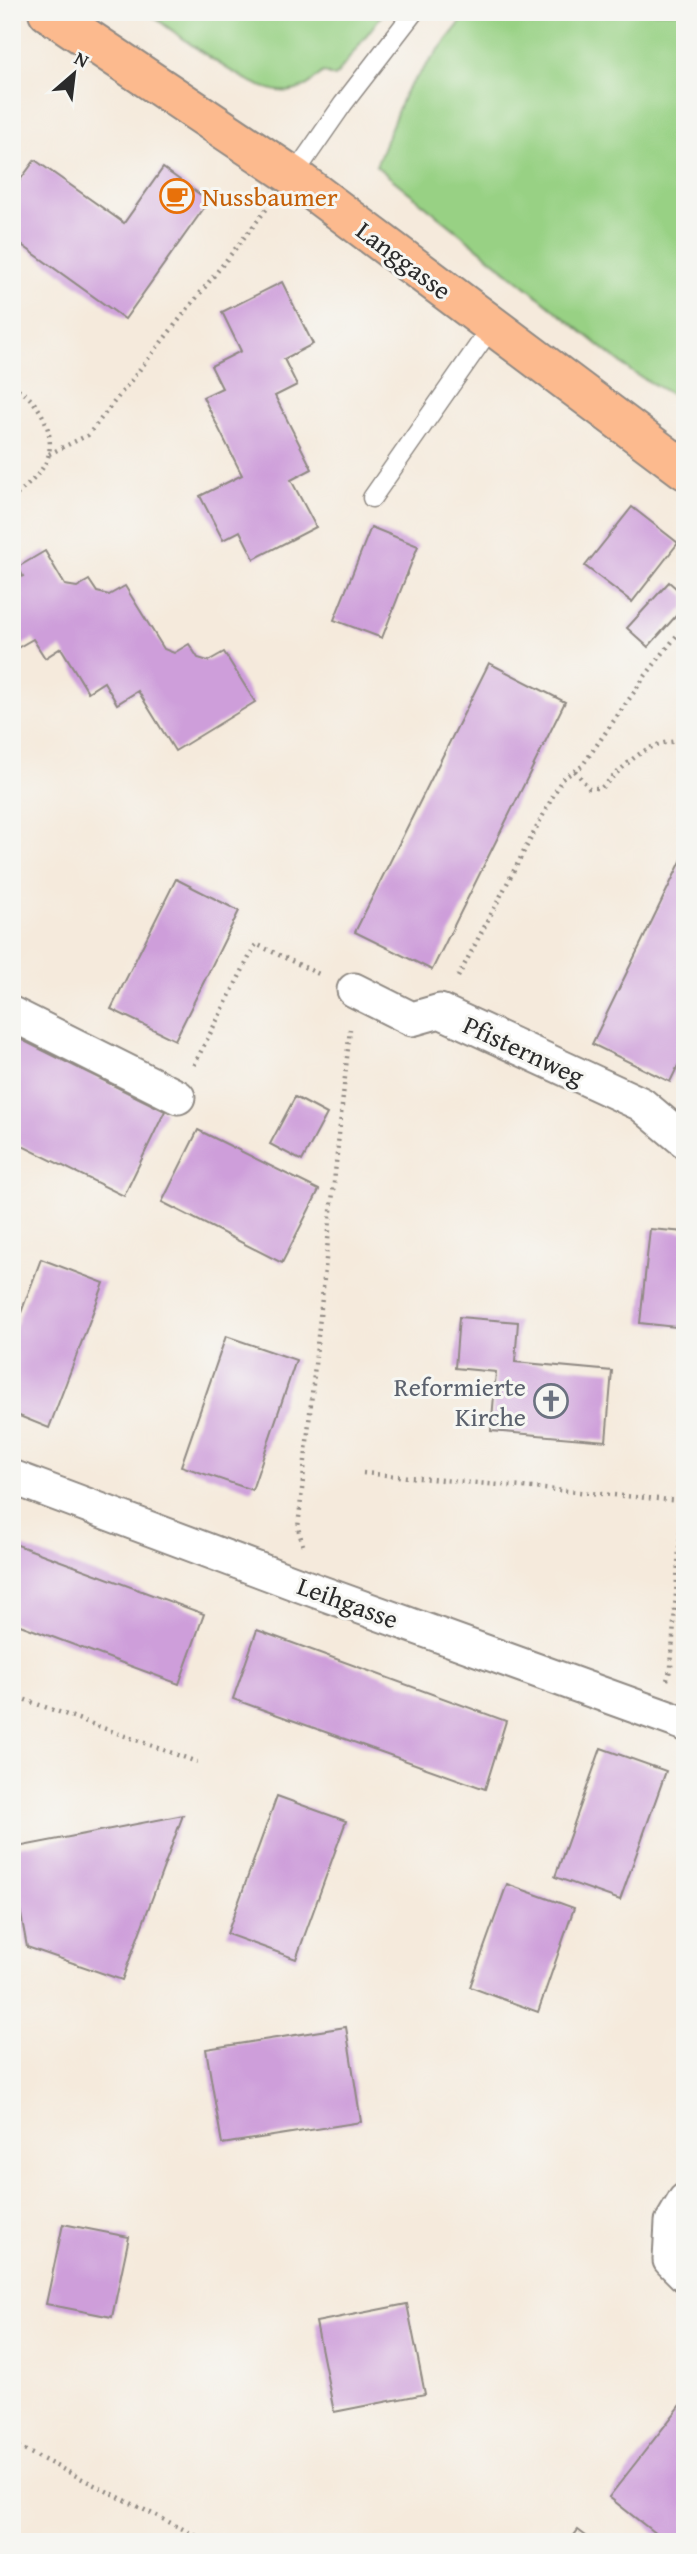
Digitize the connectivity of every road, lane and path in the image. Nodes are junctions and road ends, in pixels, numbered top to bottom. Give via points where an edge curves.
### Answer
1 (48, 12) edge
2 (414, 12) edge
3 (293, 176) junction
4 (492, 326) junction
5 (12, 386) edge
6 (49, 454) junction
7 (685, 470) edge
8 (372, 498) dead end
9 (12, 499) edge
10 (685, 625) edge
11 (685, 742) edge
12 (575, 771) junction
13 (354, 990) junction
14 (440, 1011) junction
15 (12, 1014) edge
16 (178, 1097) joint
17 (685, 1141) edge
18 (685, 1460) edge
19 (363, 1474) dead end
20 (12, 1477) edge
21 (681, 1501) junction
22 (297, 1584) junction
23 (12, 1695) edge
24 (670, 1719) edge
25 (197, 1762) dead end
26 (685, 2200) edge
27 (685, 2275) edge
28 (12, 2444) edge
29 (209, 2542) edge

1 - 3 main road, Langgasse
2 - 3 lane
3 - 4 main road, Langgasse
3 - 6 path via 88,435
4 - 7 main road, Langgasse
4 - 8 lane
5 - 6 path via 40,410 49,432
6 - 9 path via 35,477
10 - 12 path
11 - 12 path via 649,747 601,788 589,788
12 - 14 path via 562,779
13 - 14 street, Pfisternweg via 412,1019
13 - 16 path via 256,944
13 - 22 path via 298,1528 307,1556
14 - 17 street, Pfisternweg via 641,1104
15 - 16 street
18 - 21 path
19 - 21 path
20 - 22 street, Leihgasse
21 - 24 path
22 - 24 street, Leihgasse
23 - 25 path
26 - 27 street via 672,2222 670,2260
28 - 29 path

